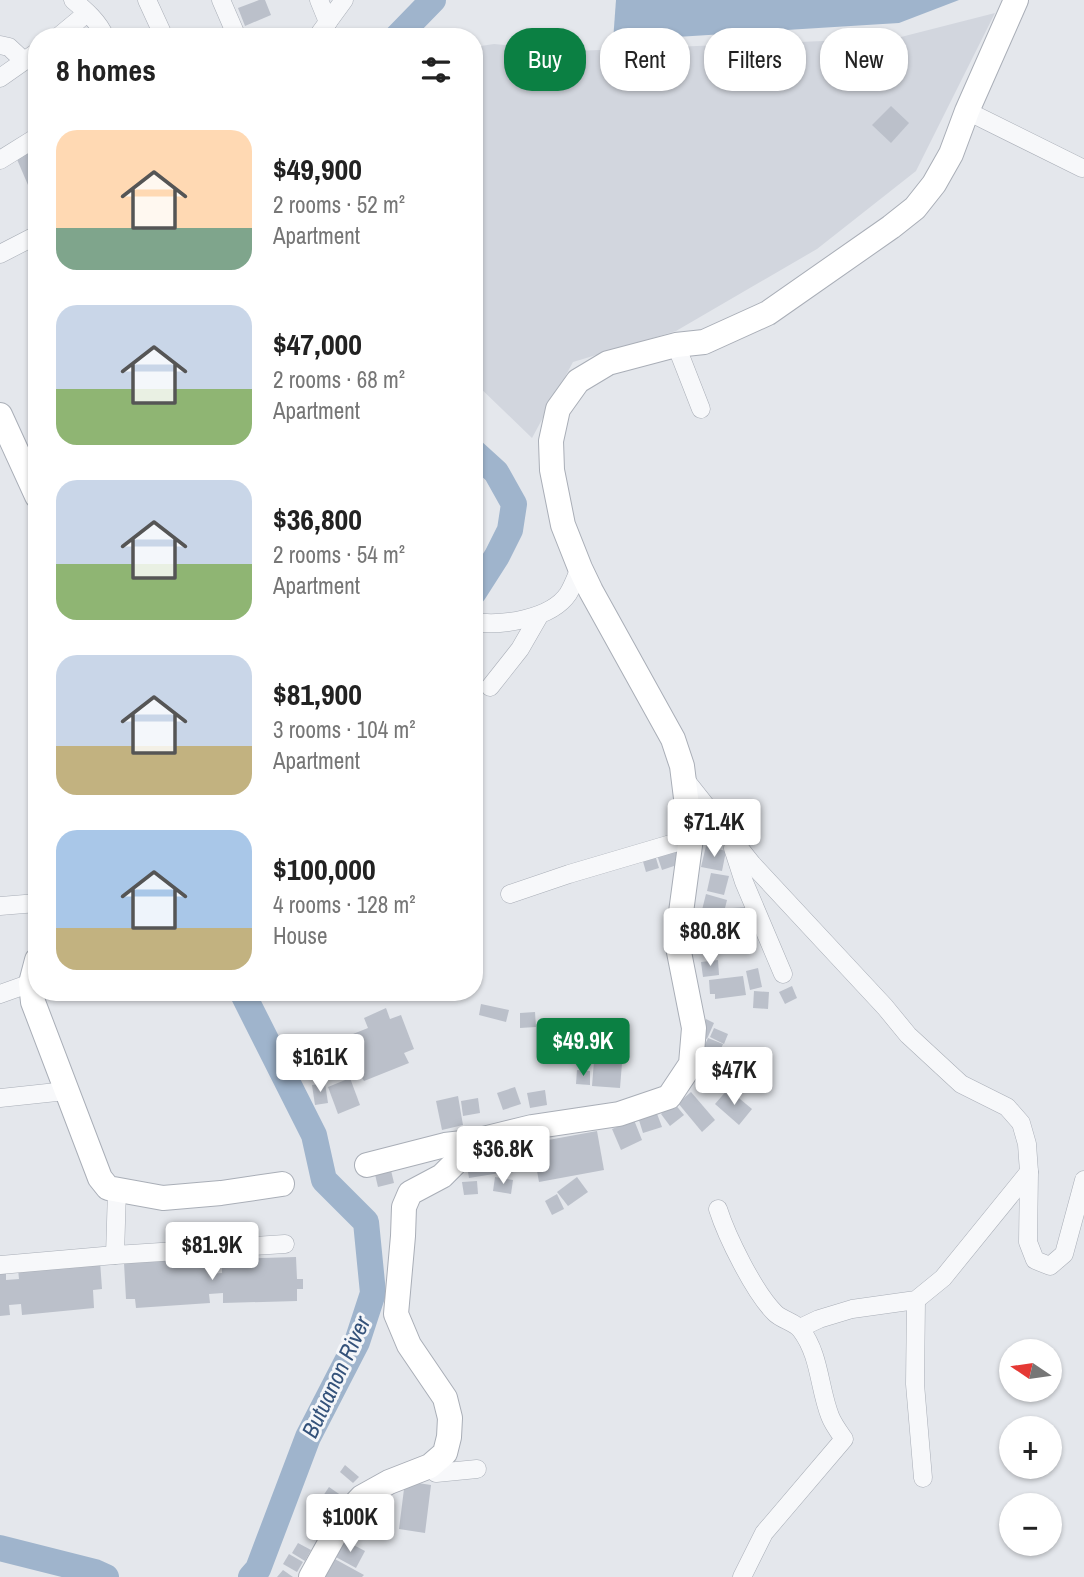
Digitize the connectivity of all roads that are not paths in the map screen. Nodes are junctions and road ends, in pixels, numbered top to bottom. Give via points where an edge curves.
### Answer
1 (73, 0) edge
2 (148, 0) edge
3 (221, 0) edge
4 (319, 0) edge
5 (344, 0) edge
6 (1016, 0) edge
7 (88, 13) junction
8 (328, 22) junction
9 (69, 28) edge
10 (100, 28) edge
11 (160, 28) edge
12 (233, 28) edge
13 (324, 28) edge
14 (0, 45) edge
15 (28, 55) edge
16 (28, 58) edge
17 (0, 78) edge
18 (967, 111) junction
19 (28, 143) edge
20 (0, 160) edge
21 (1082, 168) edge
22 (28, 240) edge
23 (0, 254) edge
24 (676, 345) junction
25 (701, 409) dead end
26 (0, 415) edge
27 (28, 476) edge
28 (580, 568) junction
29 (539, 616) junction
30 (483, 622) edge
31 (490, 687) dead end
32 (684, 778) junction
33 (730, 836) junction
34 (691, 838) junction
35 (510, 894) dead end
36 (28, 904) edge
37 (0, 906) edge
38 (783, 974) dead end
39 (28, 976) edge
40 (0, 994) edge
41 (33, 1001) edge
42 (66, 1091) junction
43 (0, 1098) edge
44 (471, 1142) junction
45 (367, 1165) dead end
46 (1029, 1171) junction
47 (1084, 1180) edge
48 (282, 1184) dead end
49 (117, 1190) junction
50 (718, 1209) dead end
51 (285, 1244) dead end
52 (115, 1255) junction
53 (0, 1265) edge
54 (916, 1300) junction
55 (800, 1328) junction
56 (430, 1465) junction
57 (477, 1469) dead end
58 (923, 1478) dead end
59 (311, 1577) edge
60 (742, 1577) edge

1 - 7 street
2 - 11 street
3 - 12 street
4 - 8 street
5 - 8 street
6 - 18 street
7 - 9 street
7 - 10 street
8 - 13 street
14 - 15 street
16 - 17 street
18 - 21 street
18 - 24 street via 951,154 915,208 768,313 704,342
19 - 20 street
22 - 23 street
24 - 25 street
24 - 28 street via 608,363 578,381 558,409 551,441 552,471 563,525
26 - 27 street
28 - 29 street via 567,595
28 - 32 street via 673,739
29 - 30 street
29 - 31 street
32 - 33 street
32 - 34 street
33 - 38 street
33 - 46 street via 908,1035 961,1084 1007,1107 1021,1123
34 - 35 street
34 - 44 street via 677,942 694,1028 691,1064 669,1097 619,1114
36 - 37 street
39 - 40 street
41 - 42 street
42 - 43 street
42 - 49 street via 100,1178 108,1188
44 - 45 street
44 - 56 street via 442,1176 410,1193 404,1207 396,1314 408,1345 445,1398 450,1418 446,1452
46 - 47 street via 1028,1242 1035,1260 1050,1266 1064,1254
46 - 54 street via 943,1278
48 - 49 street via 163,1198
49 - 52 street
50 - 55 street via 759,1292 776,1314
51 - 52 street
52 - 53 street
54 - 55 street via 852,1309
54 - 58 street via 915,1384
55 - 60 street via 815,1355 831,1419 844,1439 764,1533
56 - 57 street via 436,1473
56 - 59 street via 362,1497 346,1514

